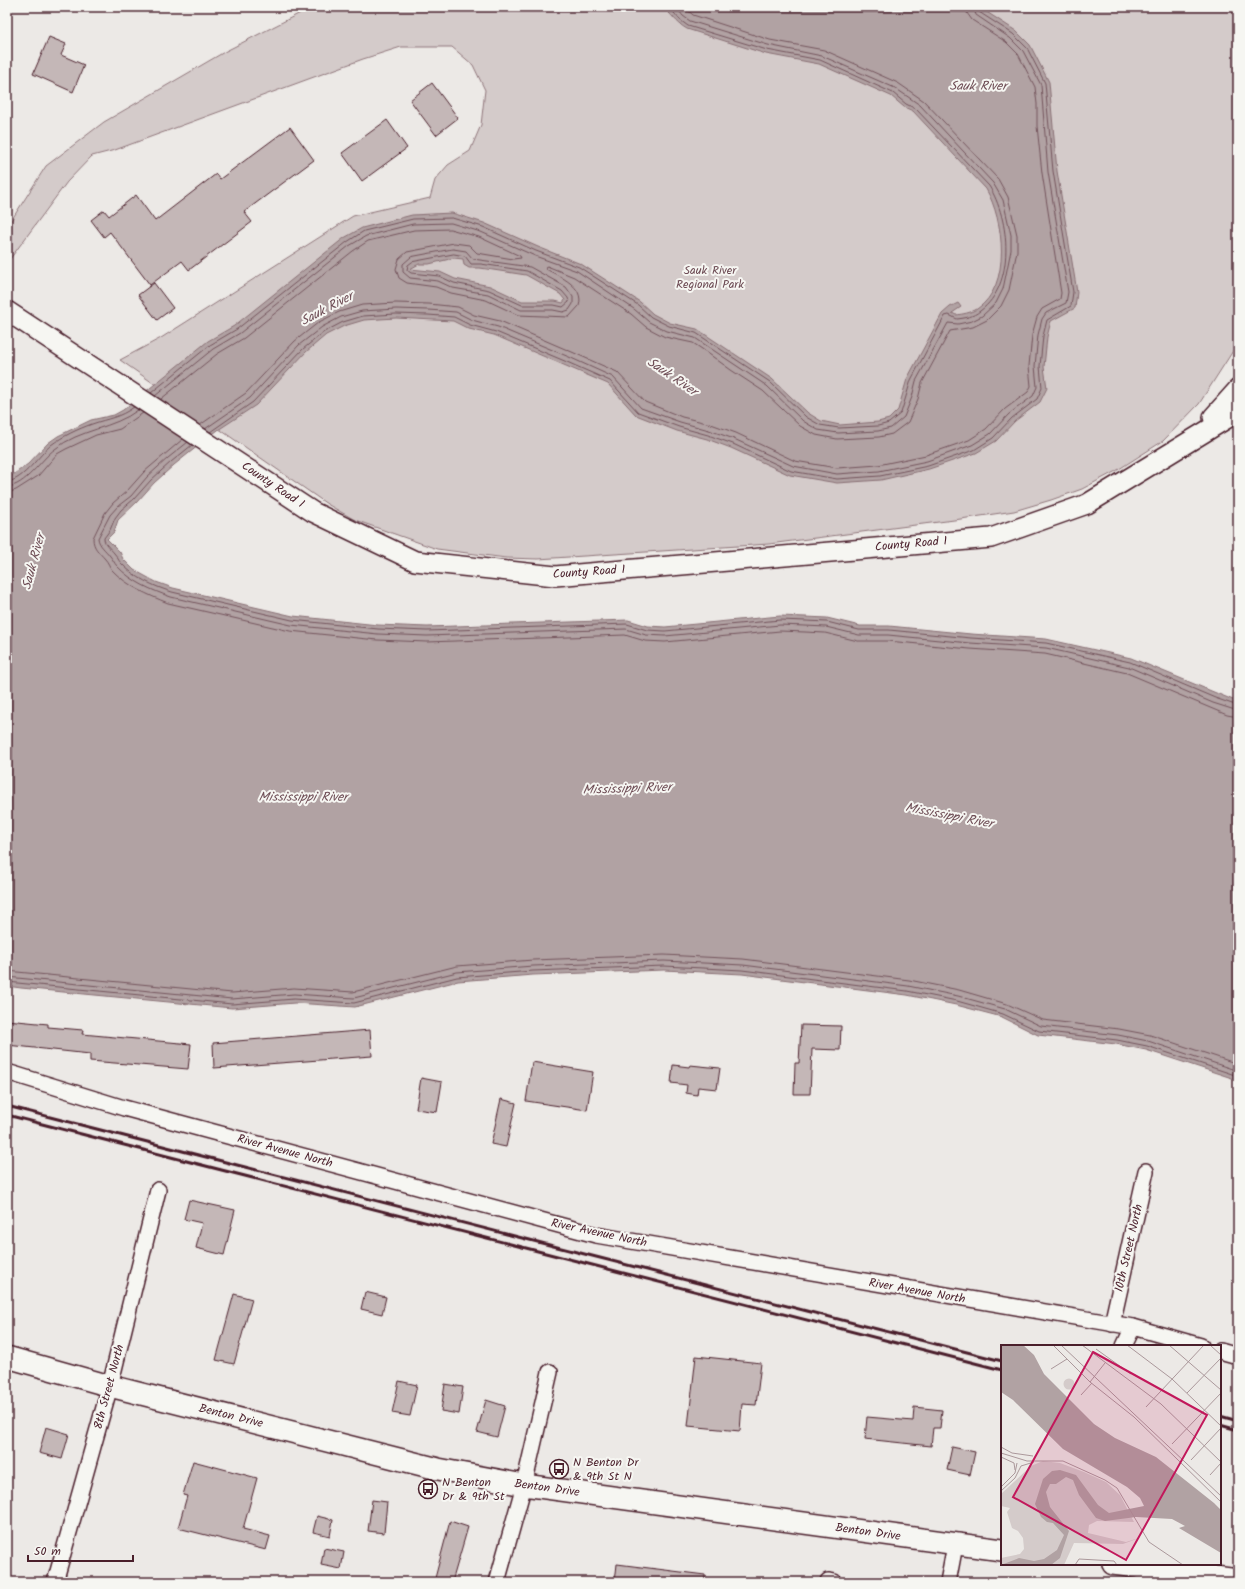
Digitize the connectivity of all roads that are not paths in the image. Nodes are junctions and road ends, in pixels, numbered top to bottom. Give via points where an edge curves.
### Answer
1 (7, 311) edge
2 (1238, 389) edge
3 (1238, 409) edge
4 (1193, 439) junction
5 (7, 1072) edge
6 (1146, 1171) dead end
7 (158, 1190) dead end
8 (1112, 1324) junction
9 (1133, 1327) junction
10 (1124, 1345) edge
11 (1136, 1345) edge
12 (1197, 1345) edge
13 (1221, 1351) edge
14 (1238, 1356) edge
15 (7, 1357) edge
16 (550, 1372) dead end
17 (110, 1386) junction
18 (524, 1485) junction
19 (955, 1544) junction
20 (1001, 1550) edge
21 (1121, 1565) edge
22 (1238, 1580) edge
23 (55, 1582) edge
24 (497, 1582) edge
25 (948, 1582) edge

1 - 4 street, County Road 1 via 313,512 415,561 555,576 991,538 1087,504
2 - 4 street, County Road 1
3 - 4 street, County Road 1
5 - 8 street, River Avenue North via 124,1108 596,1235
6 - 8 street, 10th Street North
7 - 17 street, 8th Street North
8 - 9 street, River Avenue North
9 - 10 street
9 - 11 street
9 - 12 street, River Avenue North
13 - 14 street
15 - 17 main road, Benton Drive
16 - 18 street
17 - 18 main road, Benton Drive via 438,1468
17 - 23 street, 8th Street North
18 - 19 main road, Benton Drive
18 - 24 street
19 - 20 main road, Benton Drive
19 - 25 street
21 - 22 main road

